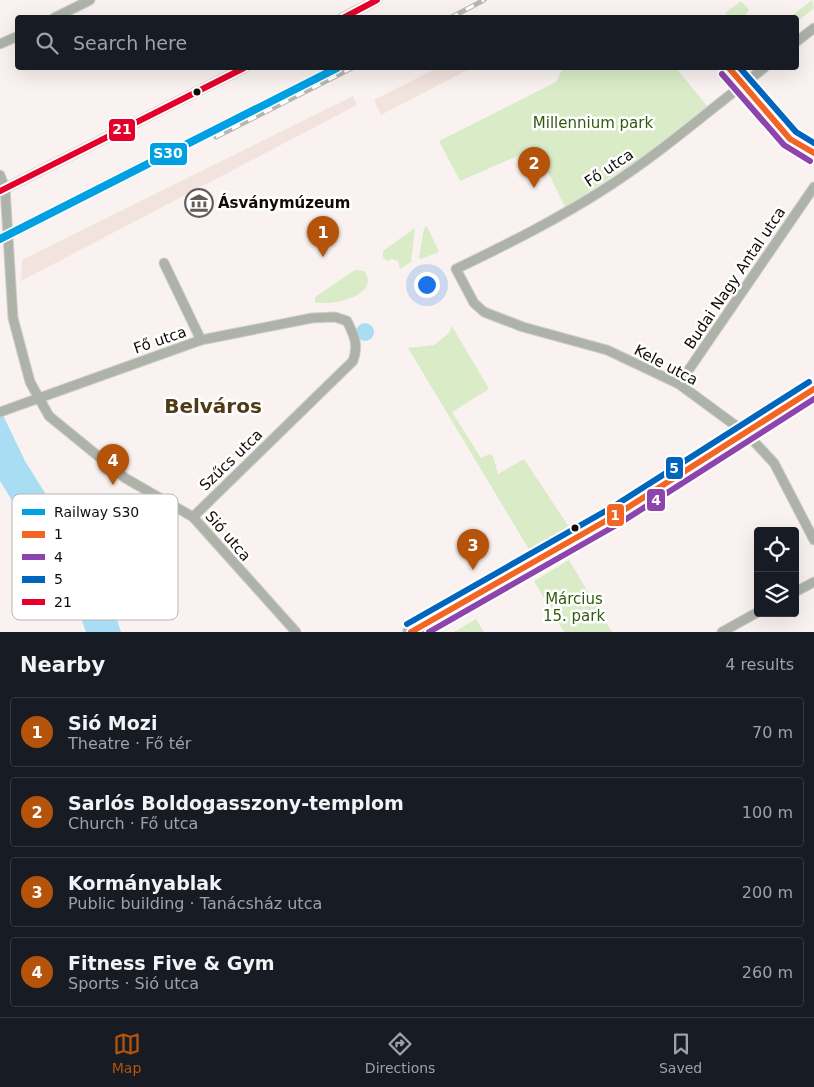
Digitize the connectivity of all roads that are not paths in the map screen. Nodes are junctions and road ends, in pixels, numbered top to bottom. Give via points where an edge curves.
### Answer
1 (90, 0) edge
2 (377, 0) edge
3 (60, 15) edge
4 (348, 15) edge
5 (814, 28) edge
6 (15, 37) edge
7 (799, 40) edge
8 (0, 44) edge
9 (240, 70) edge
10 (762, 70) edge
11 (744, 84) junction
12 (814, 153) edge
13 (0, 175) edge
14 (814, 187) edge
15 (2, 190) edge
16 (3, 218) edge
17 (164, 263) dead end
18 (474, 303) joint
19 (202, 340) junction
20 (353, 361) joint
21 (679, 384) junction
22 (814, 389) edge
23 (38, 398) junction
24 (0, 412) edge
25 (748, 434) junction
26 (151, 494) edge
27 (178, 509) edge
28 (193, 517) junction
29 (814, 540) edge
30 (814, 582) edge
31 (799, 590) edge
32 (754, 614) edge
33 (296, 632) edge
34 (411, 632) edge
35 (722, 632) edge

1 - 3 street
2 - 4 street
5 - 7 street
6 - 8 street
9 - 15 street
10 - 11 street, Fő utca
11 - 12 street via 790,139
11 - 18 street, Fő utca via 607,187 534,232 456,269
13 - 15 street, Sió utca
14 - 21 street, Budai Nagy Antal utca
15 - 16 street, Sió utca
16 - 23 street, Sió utca via 13,318 23,361
17 - 19 street
18 - 21 street, Kele utca via 484,312 523,327 607,350
19 - 20 street, Fő utca via 312,318 335,317 347,321 355,338 357,351
19 - 23 street, Fő utca
20 - 28 street, Szűcs utca
21 - 25 street, Kele utca
22 - 25 main road
23 - 24 street, Fő utca
23 - 26 street, Sió utca via 52,420 99,459
25 - 29 street, Kele utca via 774,463
25 - 34 main road via 556,551
27 - 28 street, Sió utca
28 - 33 street, Sió utca
30 - 31 street
32 - 35 street

